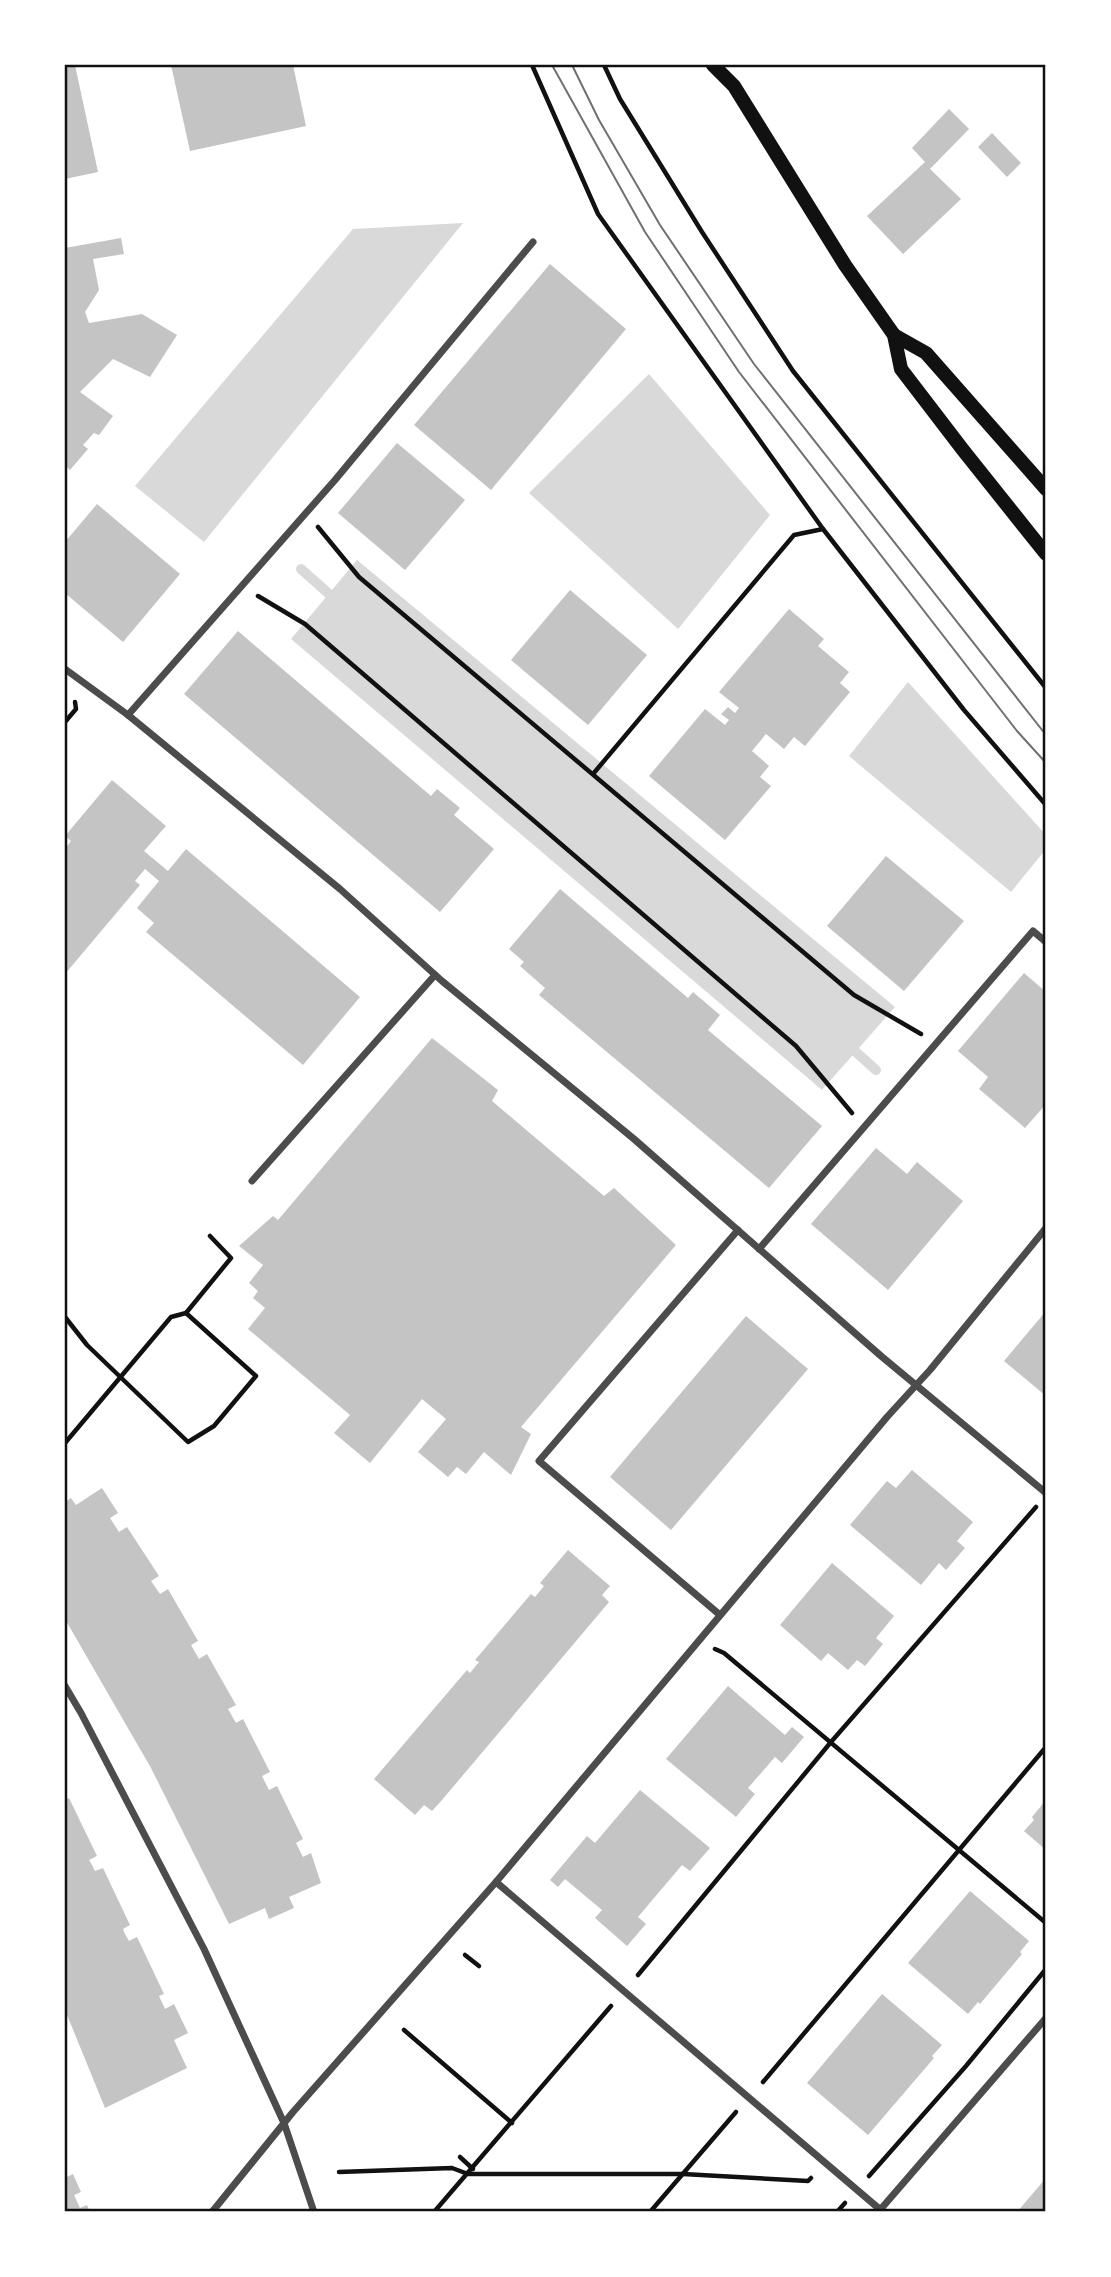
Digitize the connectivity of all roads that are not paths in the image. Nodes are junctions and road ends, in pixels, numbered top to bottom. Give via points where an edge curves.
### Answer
1 (713, 65) edge
2 (728, 65) edge
3 (734, 86) junction
4 (533, 242) dead end
5 (894, 335) junction
6 (1046, 489) edge
7 (1046, 554) edge
8 (65, 669) edge
9 (128, 715) junction
10 (1046, 942) edge
11 (435, 975) junction
12 (252, 1181) dead end
13 (1046, 1228) edge
14 (738, 1230) junction
15 (759, 1249) junction
16 (916, 1385) junction
17 (1046, 1493) edge
18 (720, 1615) junction
19 (65, 1686) edge
20 (496, 1882) junction
21 (1046, 2018) edge
22 (284, 2123) junction
23 (882, 2211) edge
24 (212, 2212) edge
25 (314, 2212) edge

1 - 3 main road
2 - 3 main road
3 - 5 main road
4 - 9 street via 306,513
5 - 6 main road via 926,353
5 - 7 main road via 901,369
8 - 9 street
9 - 11 street via 340,889
10 - 15 street via 1034,931
11 - 12 street
11 - 14 street
13 - 16 street
14 - 15 street
14 - 18 street via 539,1461
15 - 16 street
16 - 17 street
16 - 18 street
18 - 20 street
19 - 22 street via 204,1949
20 - 22 street
20 - 23 street
21 - 23 street
22 - 24 street
22 - 25 street

